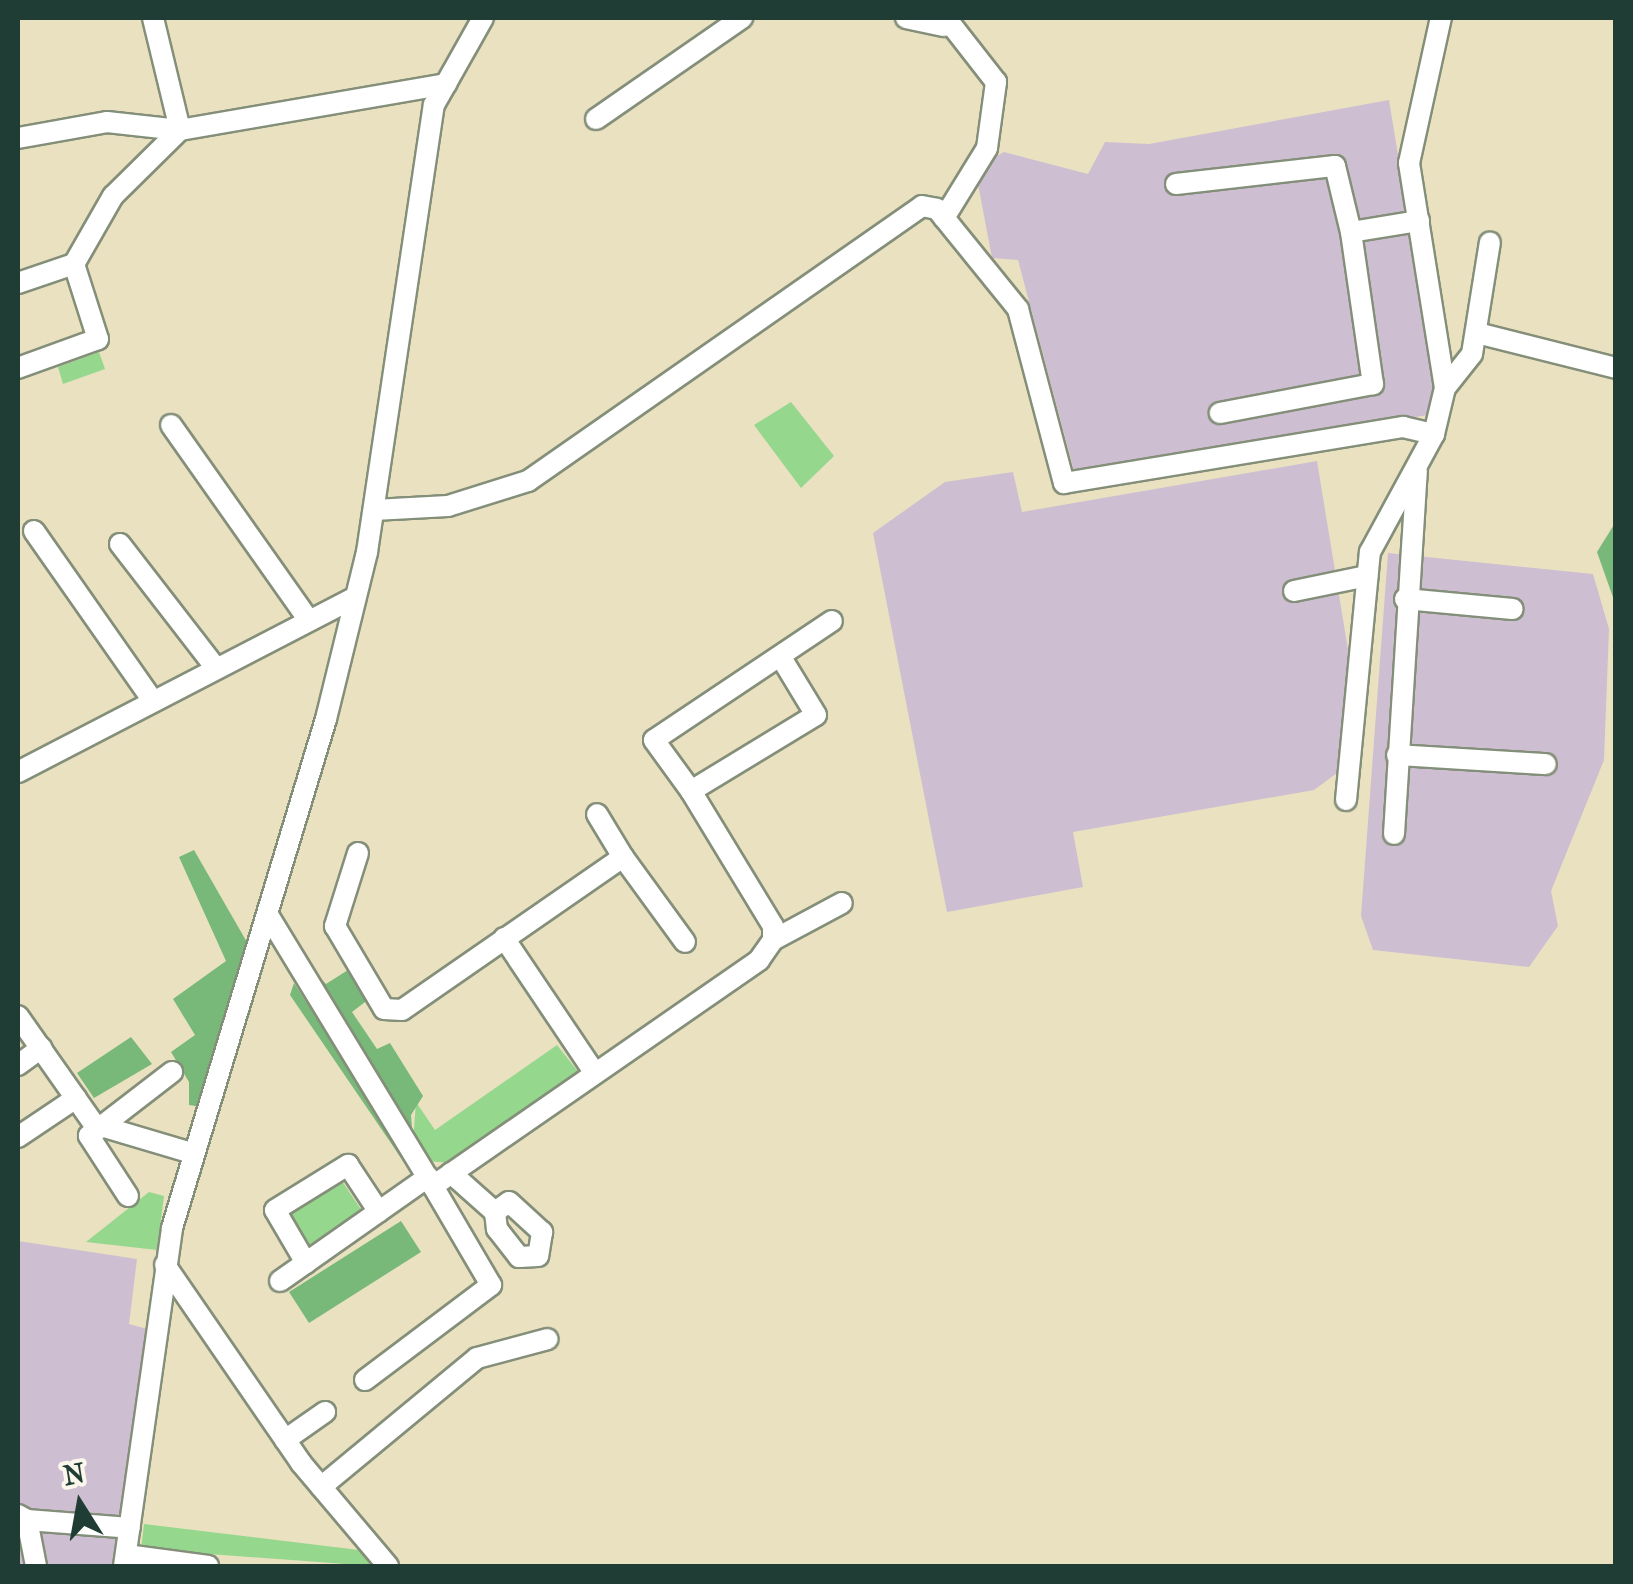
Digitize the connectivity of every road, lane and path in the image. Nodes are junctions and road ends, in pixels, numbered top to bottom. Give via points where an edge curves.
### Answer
1 (153, 18) edge
2 (482, 18) edge
3 (742, 18) edge
4 (906, 18) edge
5 (1442, 18) edge
6 (945, 22) edge
7 (446, 84) junction
8 (596, 119) dead end
9 (180, 130) junction
10 (18, 138) edge
11 (1176, 184) dead end
12 (944, 218) junction
13 (1419, 221) junction
14 (1351, 232) junction
15 (1490, 242) dead end
16 (76, 258) junction
17 (18, 283) edge
18 (1477, 333) junction
19 (18, 368) edge
20 (1616, 368) edge
21 (1445, 388) junction
22 (1220, 413) dead end
23 (171, 425) dead end
24 (1434, 434) junction
25 (1418, 469) junction
26 (374, 510) junction
27 (34, 531) dead end
28 (120, 544) dead end
29 (1367, 576) junction
30 (1294, 591) dead end
31 (355, 597) junction
32 (1405, 599) junction
33 (1513, 609) dead end
34 (308, 620) junction
35 (832, 621) dead end
36 (782, 659) junction
37 (216, 668) junction
38 (153, 702) junction
39 (1398, 755) junction
40 (1546, 764) dead end
41 (18, 772) edge
42 (691, 791) junction
43 (1346, 800) dead end
44 (597, 814) dead end
45 (1394, 834) dead end
46 (358, 854) dead end
47 (623, 857) junction
48 (842, 904) dead end
49 (268, 916) junction
50 (504, 938) junction
51 (773, 940) junction
52 (684, 942) dead end
53 (18, 1016) edge
54 (41, 1048) junction
55 (588, 1064) junction
56 (18, 1065) edge
57 (172, 1072) dead end
58 (76, 1098) junction
59 (94, 1124) junction
60 (18, 1137) edge
61 (192, 1152) junction
62 (451, 1173) junction
63 (431, 1182) junction
64 (128, 1196) dead end
65 (379, 1212) junction
66 (495, 1212) dead end
67 (306, 1263) junction
68 (165, 1265) junction
69 (280, 1280) dead end
70 (548, 1339) dead end
71 (365, 1380) dead end
72 (325, 1412) dead end
73 (285, 1440) junction
74 (321, 1486) junction
75 (22, 1518) edge
76 (130, 1528) junction
77 (125, 1561) edge
78 (178, 1564) edge
79 (36, 1566) edge
80 (208, 1566) edge
81 (388, 1566) edge

1 - 9 street
2 - 7 street
3 - 8 street
4 - 6 street
5 - 13 street via 1410,140
6 - 12 street via 990,64 996,82 986,148
7 - 9 street
7 - 26 street via 422,162
9 - 10 street via 107,122
9 - 16 street via 113,196
11 - 14 street via 1335,166
12 - 24 street via 1018,309 1064,484 1403,427
12 - 26 street via 937,209 909,210 528,482 448,506
13 - 14 street
13 - 21 street
14 - 22 street via 1372,384
15 - 18 street
16 - 17 street
16 - 19 street via 98,340
18 - 20 street
18 - 21 street via 1466,369
21 - 24 street
23 - 34 street
24 - 25 street
25 - 29 street via 1376,529
25 - 32 street
26 - 31 street
27 - 38 street
28 - 37 street
29 - 30 street
29 - 43 street
31 - 34 street
31 - 49 street
32 - 33 street
32 - 39 street
34 - 37 street
35 - 36 street
36 - 42 street via 816,715
36 - 42 street via 654,740
37 - 38 street
38 - 41 street
39 - 40 street
39 - 45 street
42 - 51 street via 774,926
44 - 47 street
46 - 50 street via 335,926 384,1009 402,1010
47 - 50 street
47 - 52 street
48 - 51 street
49 - 61 street
49 - 63 street
50 - 55 street
51 - 55 street via 759,960
53 - 54 street
54 - 56 street
54 - 58 street
55 - 62 street
57 - 59 street
58 - 59 street
58 - 60 street
59 - 61 street
59 - 64 street via 94,1147
61 - 68 street
62 - 63 street
62 - 66 street
63 - 65 street
63 - 71 street via 491,1285
65 - 67 street
65 - 67 street via 348,1165 275,1210
67 - 69 street
68 - 73 street
68 - 76 street
70 - 74 street via 476,1358
72 - 73 street
73 - 74 street
74 - 81 street
75 - 76 street
75 - 79 street
76 - 77 street
77 - 78 street
78 - 80 street

